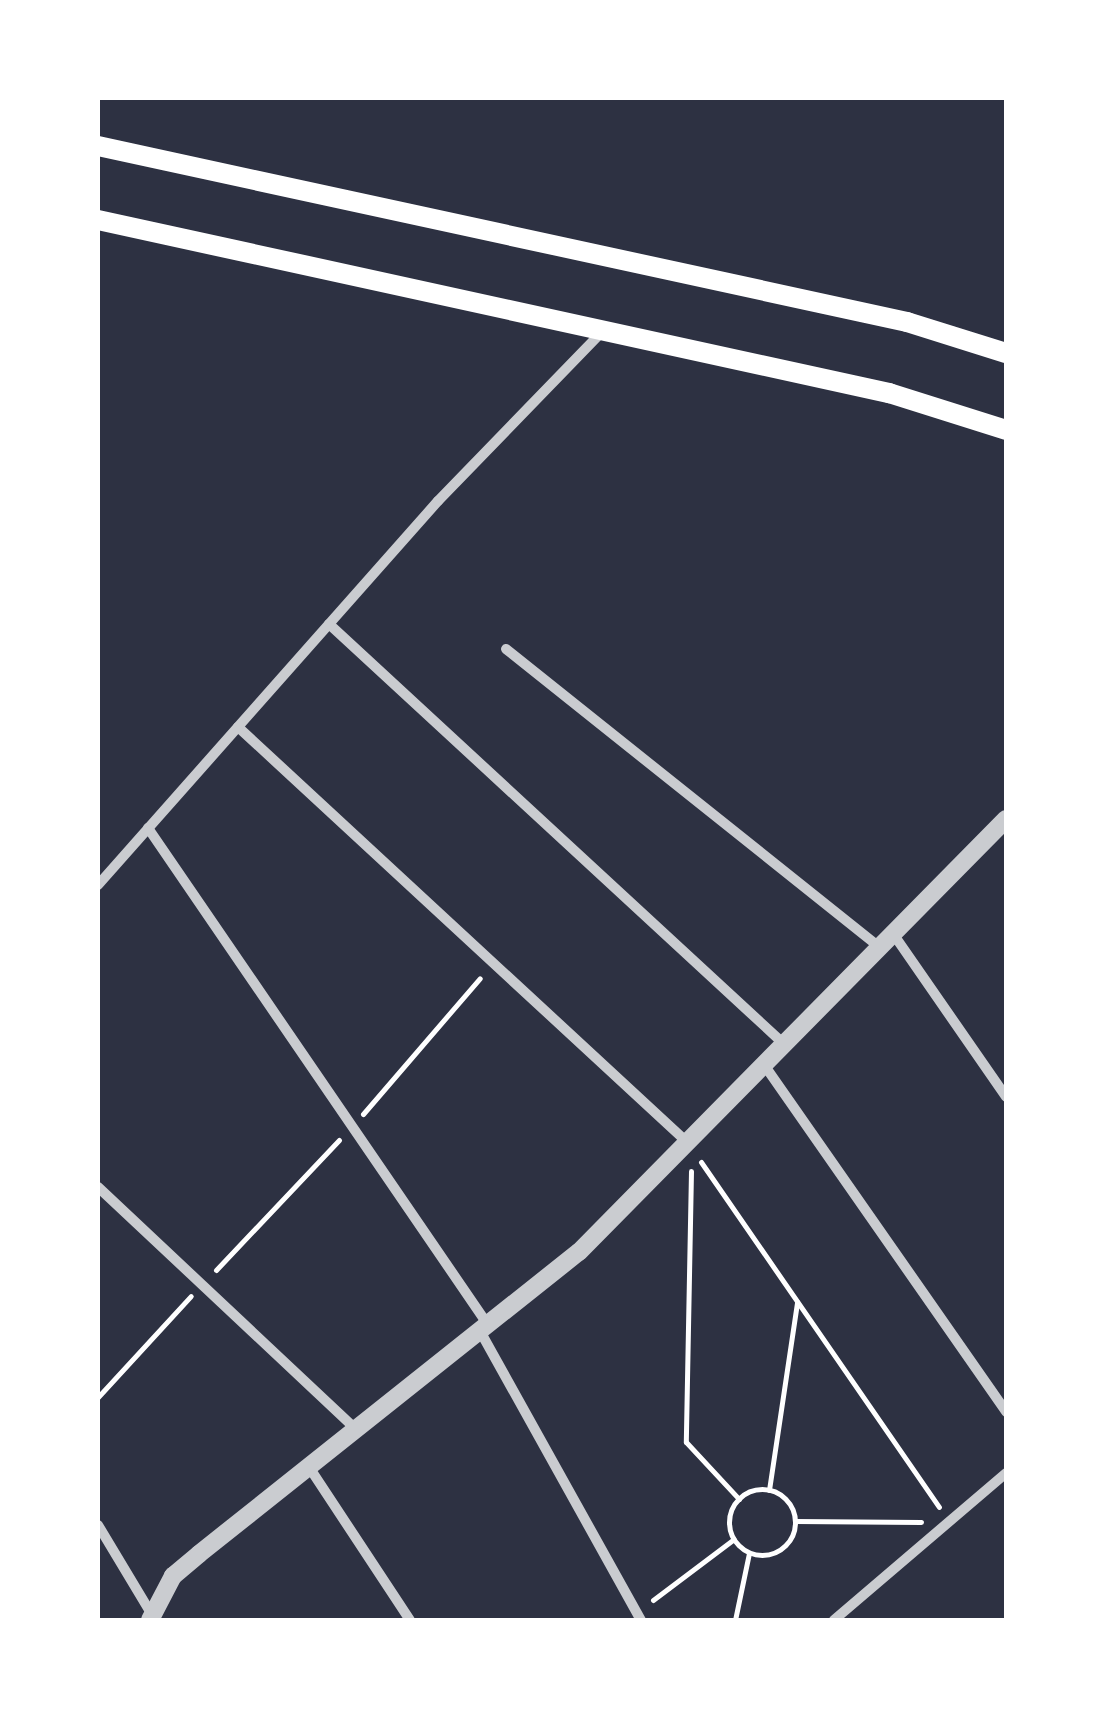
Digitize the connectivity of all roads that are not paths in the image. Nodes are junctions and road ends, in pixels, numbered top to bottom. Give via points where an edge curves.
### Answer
1 (98, 146) edge
2 (98, 220) edge
3 (604, 330) junction
4 (1006, 353) edge
5 (1006, 430) edge
6 (329, 624) junction
7 (506, 649) dead end
8 (238, 727) junction
9 (1006, 818) edge
10 (148, 828) junction
11 (98, 886) edge
12 (887, 942) junction
13 (785, 1045) junction
14 (765, 1066) junction
15 (1006, 1096) edge
16 (688, 1143) junction
17 (98, 1186) edge
18 (484, 1328) junction
19 (1006, 1412) edge
20 (356, 1429) junction
21 (309, 1466) junction
22 (1006, 1473) edge
23 (98, 1525) edge
24 (639, 1616) edge
25 (153, 1619) edge
26 (410, 1620) edge
27 (834, 1620) edge

1 - 4 main road via 907,322
2 - 3 main road
3 - 5 main road via 888,393
3 - 6 street
6 - 8 street
6 - 13 street
7 - 12 street
8 - 10 street
8 - 16 street
9 - 12 street
10 - 11 street
10 - 18 street
12 - 13 street
12 - 15 street
13 - 14 street
14 - 16 street
14 - 19 street
16 - 18 street via 579,1252
17 - 20 street
18 - 20 street
18 - 24 street
20 - 21 street
21 - 25 street via 173,1576
21 - 26 street
22 - 27 street
23 - 25 street

